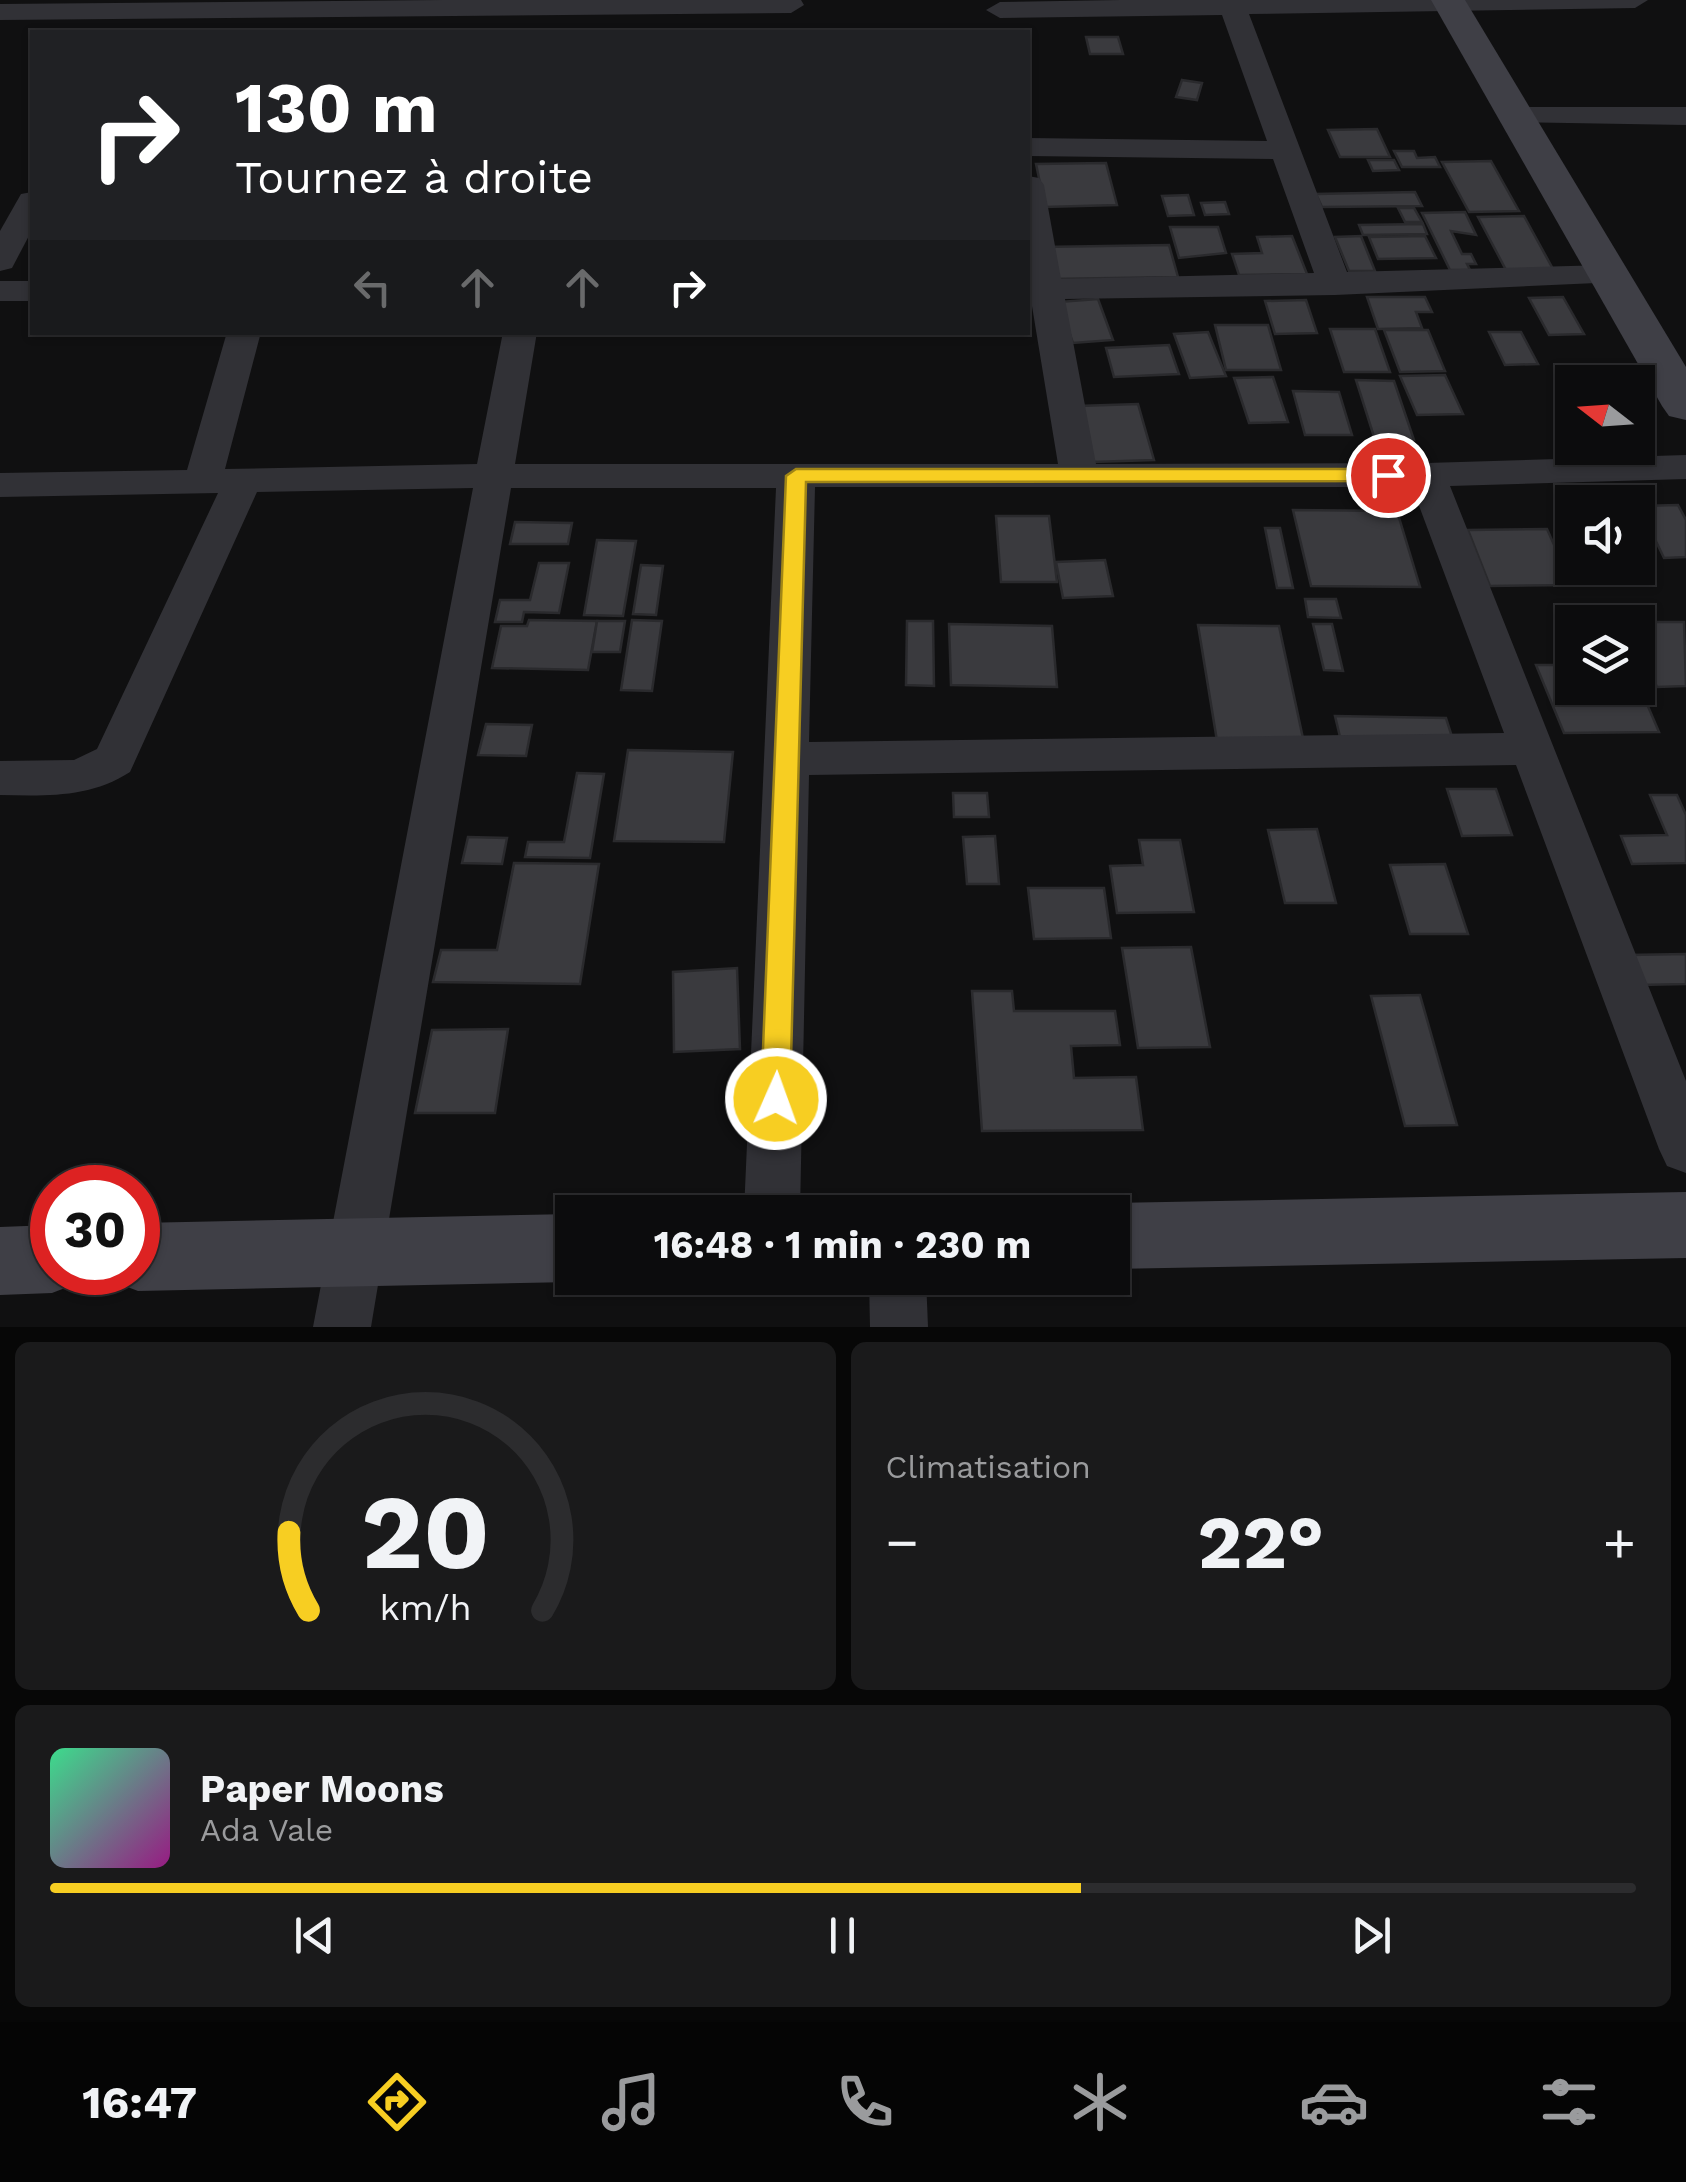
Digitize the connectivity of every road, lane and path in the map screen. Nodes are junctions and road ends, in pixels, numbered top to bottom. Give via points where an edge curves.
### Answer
1 (1635, 0) edge
2 (1449, 2) edge
3 (76, 5) edge
4 (272, 5) edge
5 (1233, 8) junction
6 (0, 12) edge
7 (791, 12) edge
8 (1000, 14) edge
9 (576, 21) edge
10 (132, 22) edge
11 (1519, 116) junction
12 (1686, 116) edge
13 (1030, 147) edge
14 (1286, 150) junction
15 (30, 205) edge
16 (1030, 212) edge
17 (0, 260) edge
18 (1607, 275) junction
19 (1335, 285) junction
20 (30, 291) edge
21 (1036, 291) edge
22 (0, 292) edge
23 (244, 335) edge
24 (519, 335) edge
25 (1686, 406) edge
26 (1686, 468) edge
27 (1427, 475) junction
28 (494, 476) junction
29 (796, 476) junction
30 (1079, 477) junction
31 (223, 481) junction
32 (0, 485) edge
33 (1529, 749) junction
34 (786, 758) junction
35 (0, 778) edge
36 (1686, 1148) edge
37 (773, 1195) edge
38 (1686, 1225) edge
39 (1130, 1236) edge
40 (555, 1248) edge
41 (356, 1250) junction
42 (160, 1256) edge
43 (30, 1260) edge
44 (0, 1261) edge
45 (898, 1295) edge
46 (342, 1327) edge
47 (899, 1327) edge

1 - 2 street
2 - 5 street
2 - 11 street
3 - 6 street
3 - 10 street
4 - 9 street
4 - 10 street
5 - 8 street
5 - 14 street
7 - 9 street
11 - 12 street
11 - 18 street
13 - 14 street
14 - 19 street
15 - 17 street
16 - 21 street
18 - 19 street
18 - 25 street
19 - 21 street
20 - 22 street
21 - 30 street
23 - 31 street
24 - 28 street
26 - 27 street
27 - 30 street
27 - 33 street
28 - 29 street
28 - 31 street
28 - 41 street
29 - 30 street
29 - 34 street
31 - 32 street
31 - 35 street via 114,760 78,778
33 - 34 street
33 - 36 street
34 - 37 street
38 - 39 street
40 - 41 street
41 - 42 street
41 - 46 street
43 - 44 street
45 - 47 street

